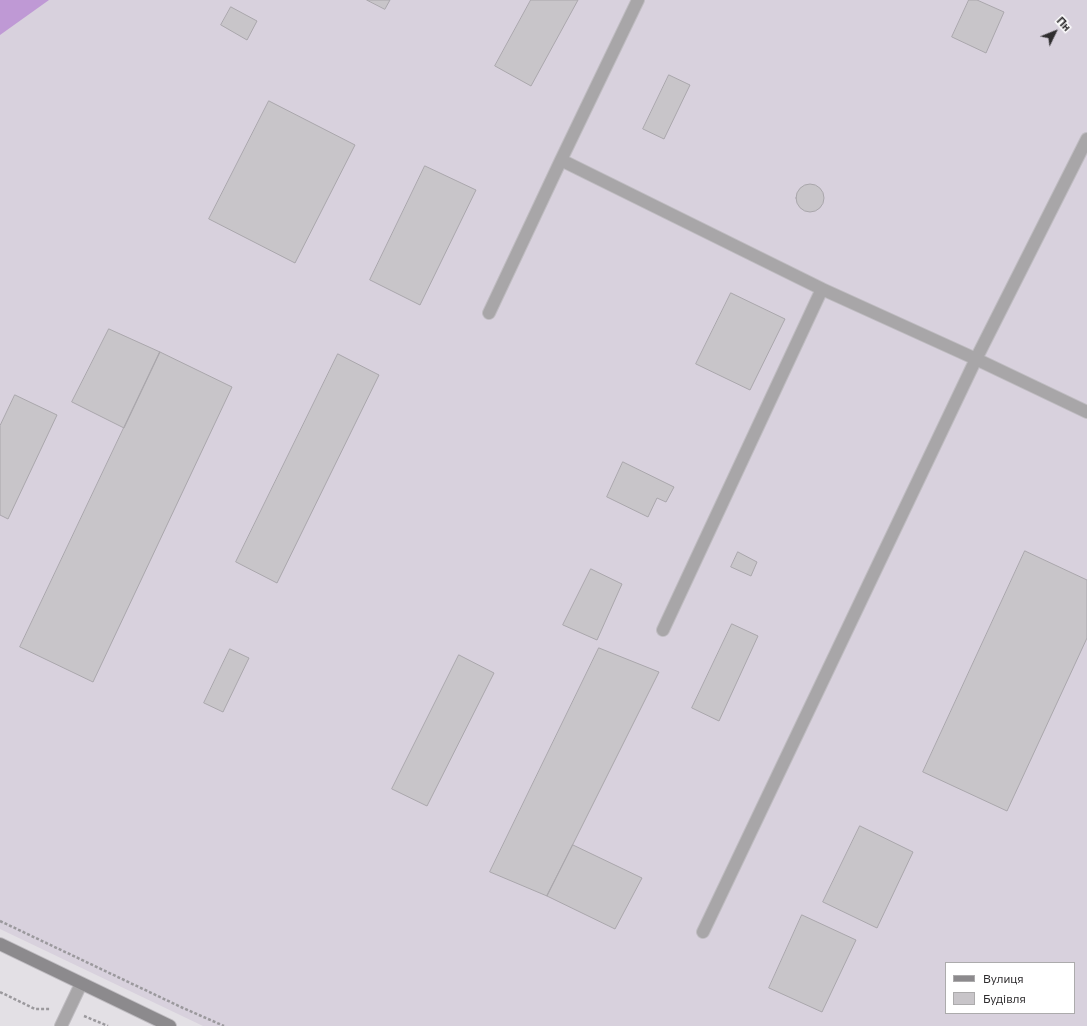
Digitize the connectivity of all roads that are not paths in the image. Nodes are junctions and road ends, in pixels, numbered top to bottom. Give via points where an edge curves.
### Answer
1 (638, 0) edge
2 (1087, 139) edge
3 (561, 160) junction
4 (822, 289) junction
5 (489, 313) dead end
6 (976, 359) junction
7 (1087, 412) edge
8 (663, 630) dead end
9 (703, 932) dead end
10 (0, 944) edge
11 (82, 984) junction
12 (61, 1026) edge
13 (170, 1026) edge

1 - 3 street
2 - 6 street
3 - 4 street
3 - 5 street
4 - 6 street
4 - 8 street
6 - 7 street
6 - 9 street
10 - 11 main road
11 - 12 street
11 - 13 main road

